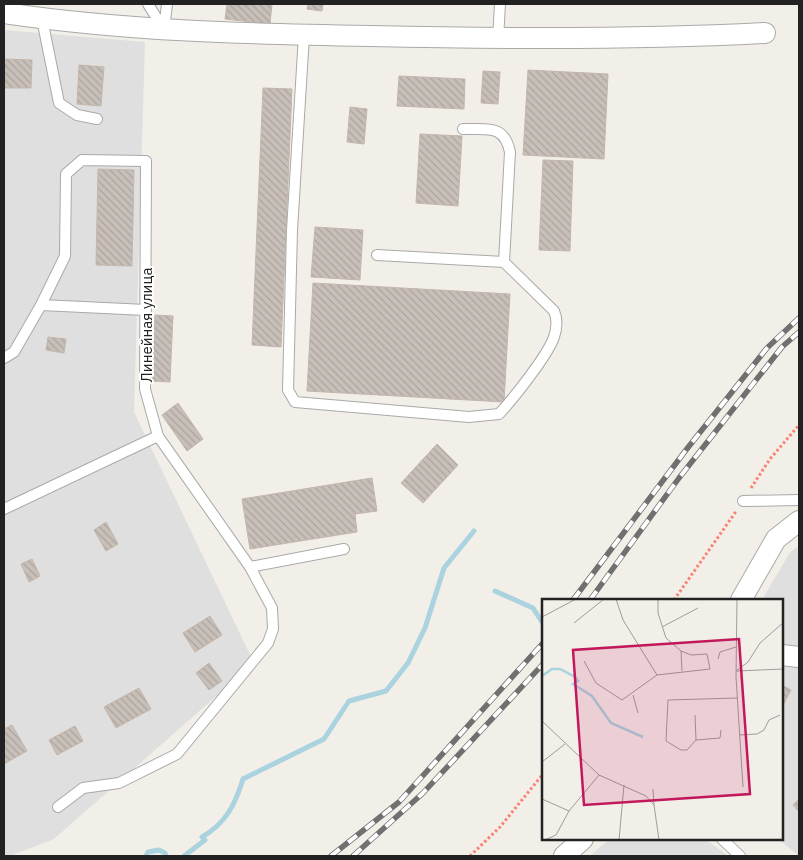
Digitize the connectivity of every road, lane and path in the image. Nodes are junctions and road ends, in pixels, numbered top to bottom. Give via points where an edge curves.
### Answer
1 (148, 4) edge
2 (167, 4) edge
3 (500, 4) edge
4 (4, 14) edge
5 (42, 19) junction
6 (164, 30) junction
7 (765, 32) dead end
8 (304, 35) junction
9 (498, 39) junction
10 (97, 119) dead end
11 (463, 130) dead end
12 (377, 255) dead end
13 (504, 262) junction
14 (41, 305) junction
15 (146, 310) junction
16 (4, 358) edge
17 (158, 436) junction
18 (799, 500) edge
19 (743, 501) dead end
20 (4, 509) edge
21 (799, 520) edge
22 (344, 549) dead end
23 (250, 567) junction
24 (741, 599) edge
25 (783, 655) edge
26 (799, 657) edge
27 (542, 775) edge
28 (58, 808) dead end
29 (582, 840) edge
30 (723, 840) edge
31 (470, 856) edge
32 (564, 856) edge
33 (740, 856) edge

1 - 6 lane
2 - 6 lane
3 - 9 lane
4 - 5 street
5 - 6 street
5 - 10 lane via 59,103 77,115
6 - 8 street
7 - 9 street
8 - 9 street
8 - 13 lane via 292,230 288,390 295,402 469,416 499,414 514,398 554,339 557,318 554,311
11 - 13 lane via 498,130 507,138 510,152
12 - 13 lane
14 - 15 lane
14 - 15 lane, Линейная улица via 65,256 66,174 82,160 146,161
14 - 16 lane via 14,352
15 - 17 lane, Линейная улица via 145,389
17 - 20 lane
17 - 23 lane, Линейная улица
18 - 19 lane
21 - 24 street via 776,539
22 - 23 lane
23 - 28 lane, Линейная улица via 272,608 273,629 268,643 177,754 119,783 83,788
25 - 26 street
27 - 31 path via 500,827
29 - 32 street
30 - 33 lane

